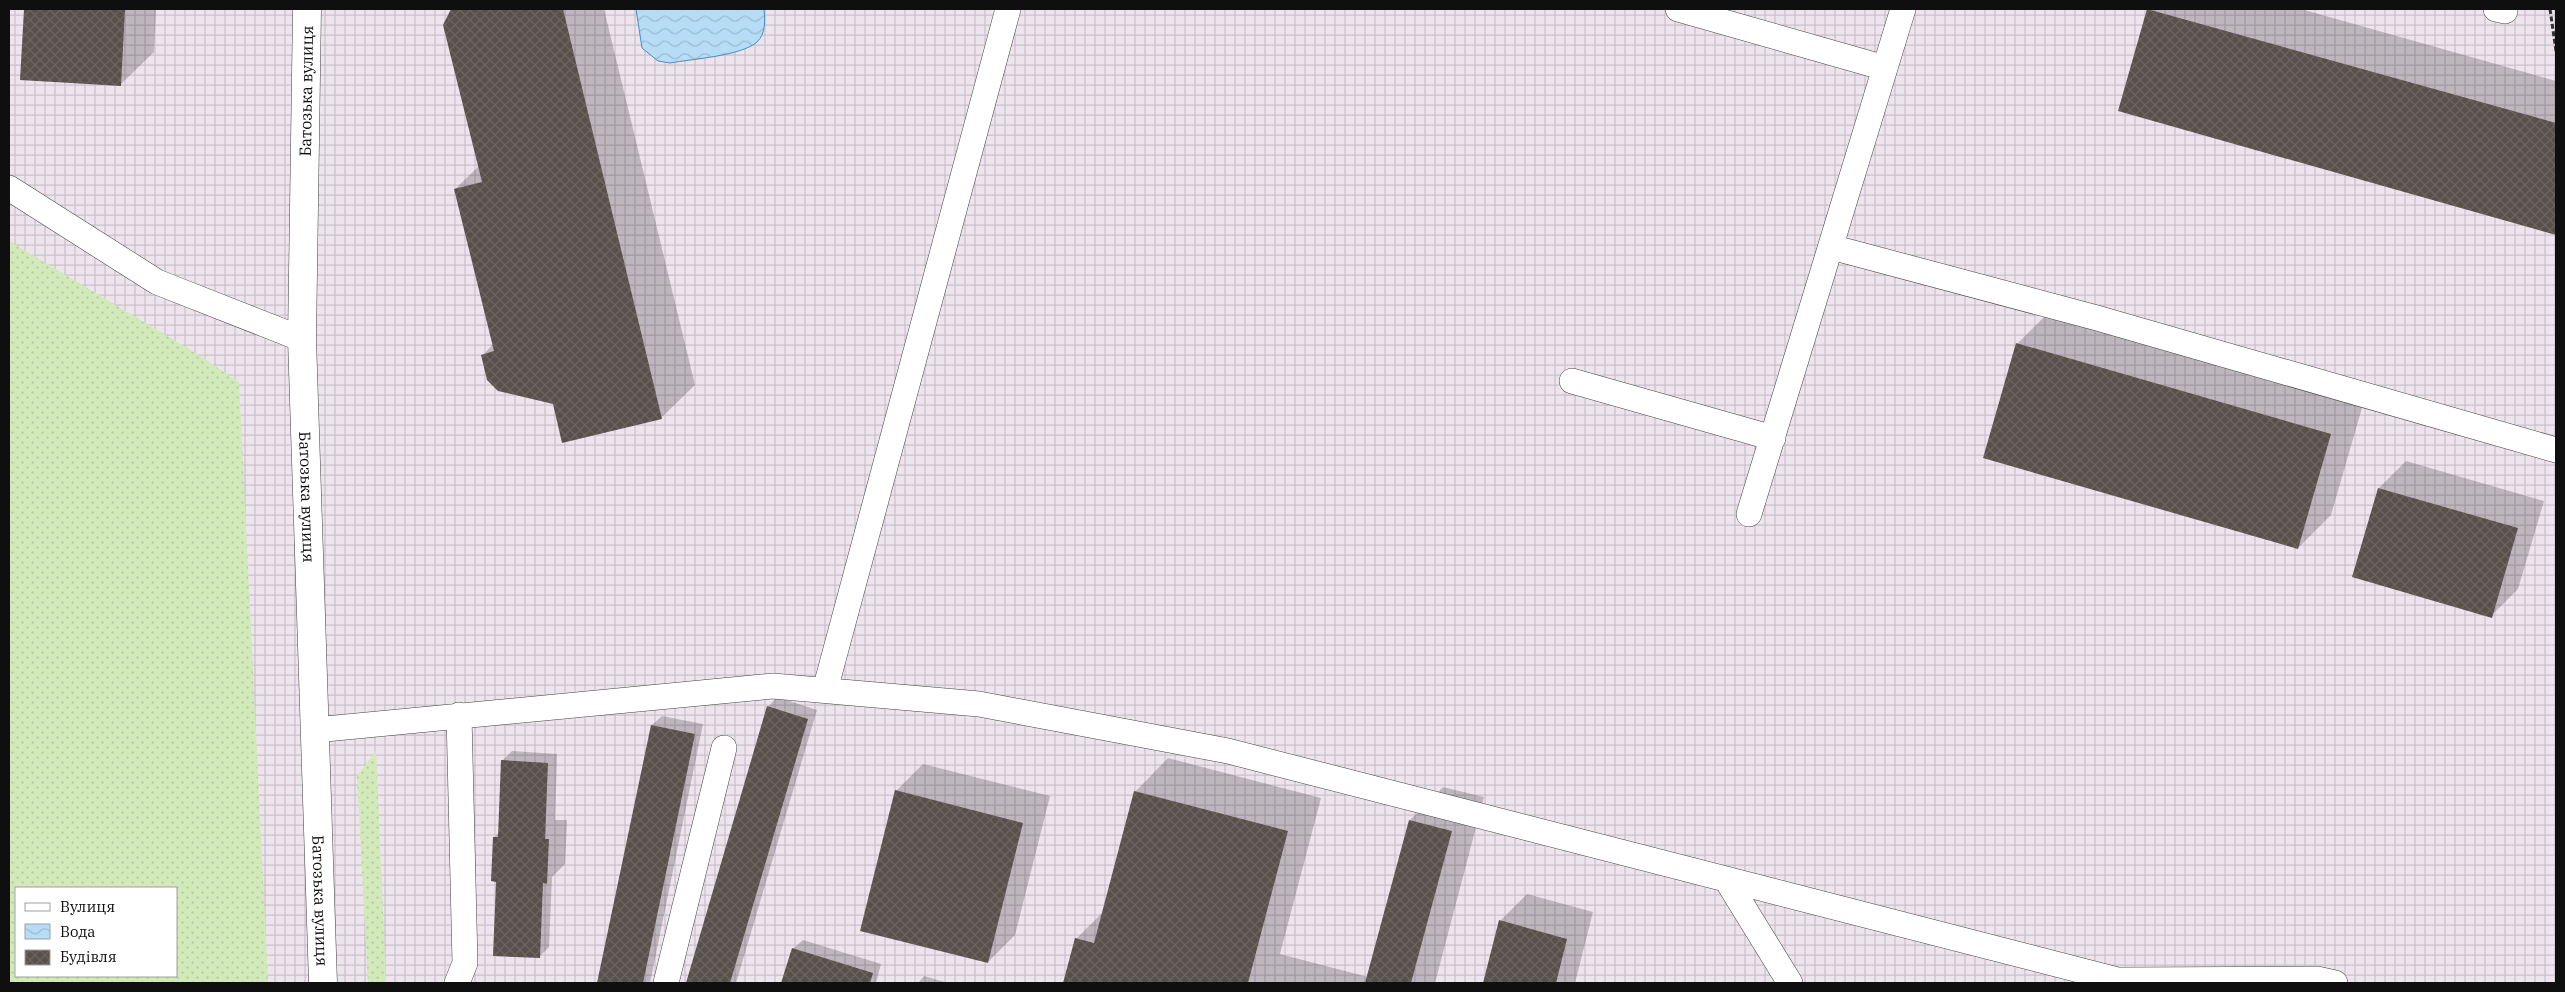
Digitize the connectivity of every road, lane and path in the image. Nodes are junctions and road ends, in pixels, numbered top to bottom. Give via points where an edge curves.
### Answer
1 (307, 9) edge
2 (1008, 9) edge
3 (1678, 9) edge
4 (1903, 9) edge
5 (2550, 9) edge
6 (2556, 51) edge
7 (1885, 68) junction
8 (9, 188) edge
9 (1831, 247) junction
10 (302, 339) junction
11 (1572, 381) dead end
12 (1772, 438) junction
13 (2556, 450) edge
14 (1749, 514) dead end
15 (825, 690) junction
16 (459, 715) junction
17 (315, 730) junction
18 (724, 748) dead end
19 (1726, 880) junction
20 (2192, 982) edge
21 (323, 983) edge
22 (457, 983) edge
23 (666, 983) edge
24 (1790, 983) edge
25 (2335, 983) edge

1 - 10 street, Батозька вулиця
2 - 15 lane
3 - 7 lane
4 - 7 lane
5 - 6 path
7 - 9 lane
8 - 10 lane via 157,282
9 - 12 lane
9 - 13 lane via 2097,318
10 - 17 street, Батозька вулиця
11 - 12 lane
12 - 14 lane
15 - 16 lane via 773,686
15 - 19 lane via 980,704 1228,751
16 - 17 lane
16 - 22 lane via 465,963
17 - 21 street, Батозька вулиця
18 - 23 lane
19 - 20 lane via 2118,980
19 - 24 lane
20 - 25 lane via 2318,979

